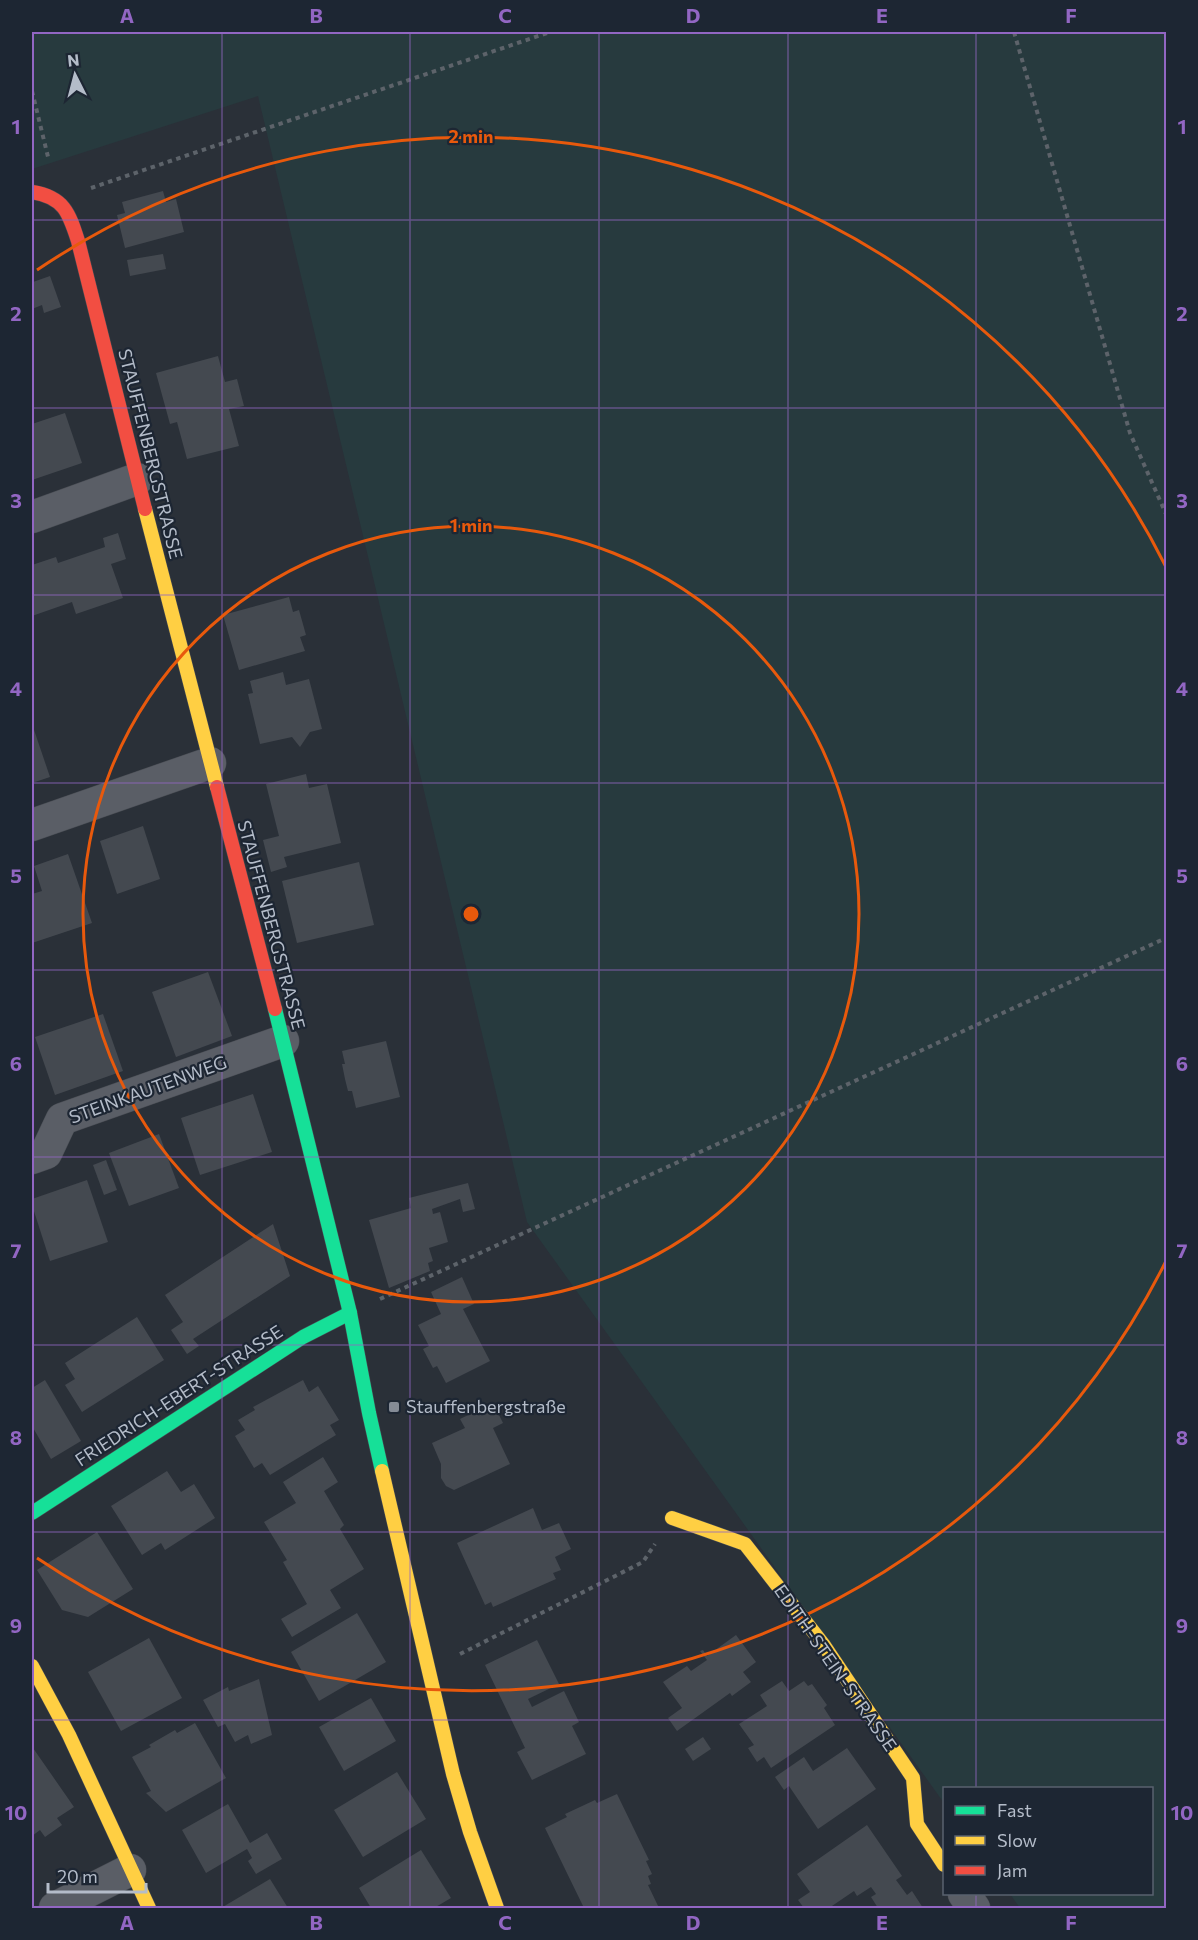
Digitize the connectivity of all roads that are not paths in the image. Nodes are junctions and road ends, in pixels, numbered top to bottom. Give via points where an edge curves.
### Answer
1 (32, 192) edge
2 (137, 479) junction
3 (32, 517) edge
4 (210, 763) junction
5 (32, 825) edge
6 (283, 1041) junction
7 (32, 1158) edge
8 (350, 1313) junction
9 (32, 1513) edge
10 (672, 1518) road end
11 (32, 1666) edge
12 (943, 1862) edge
13 (130, 1870) junction
14 (965, 1895) edge
15 (55, 1908) edge
16 (149, 1908) edge
17 (497, 1908) edge
18 (974, 1908) edge

1 - 2 street, STAUFFENBERGSTRASSE via 58,199 71,221
2 - 3 street
2 - 4 street, STAUFFENBERGSTRASSE
4 - 5 street
4 - 6 street, STAUFFENBERGSTRASSE
6 - 7 street, STEINKAUTENWEG via 62,1119 46,1153
6 - 8 street, STAUFFENBERGSTRASSE
8 - 9 street, FRIEDRICH-EBERT-STRASSE via 303,1337
8 - 17 street, STAUFFENBERGSTRASSE via 369,1413 453,1774
10 - 12 street, EDITH-STEIN-STRASSE via 745,1544 823,1644 913,1778 917,1824
11 - 13 street via 69,1735
13 - 15 street
13 - 16 street
14 - 18 street

